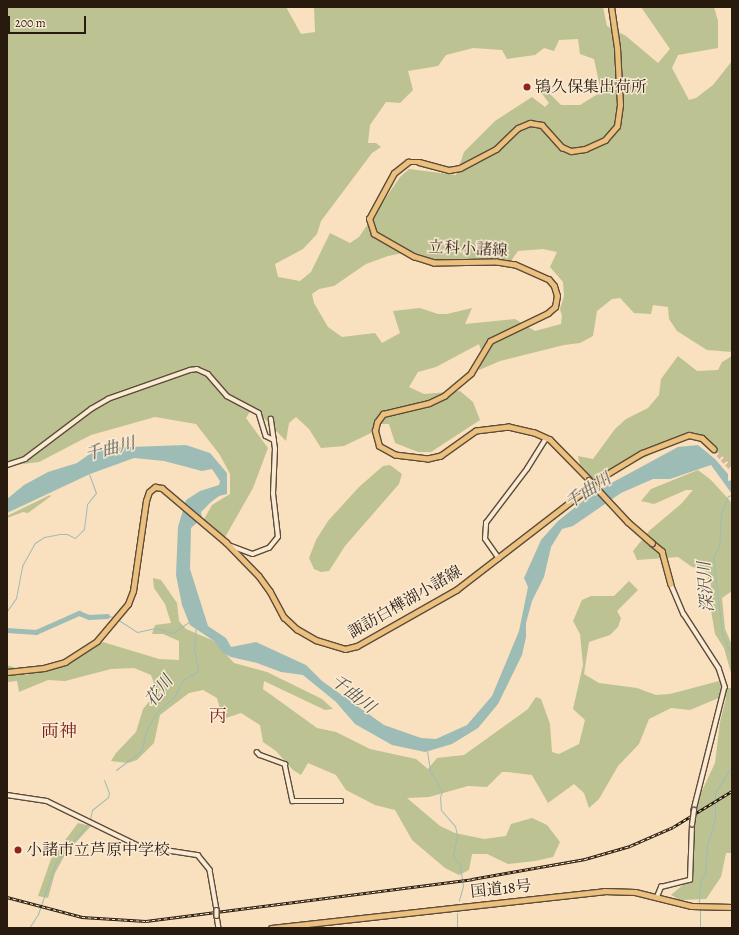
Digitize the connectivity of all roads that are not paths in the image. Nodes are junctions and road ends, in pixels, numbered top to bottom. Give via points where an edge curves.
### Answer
1 (611, 7) edge
2 (270, 420) dead end
3 (546, 438) junction
4 (274, 440) junction
5 (714, 449) tunnel mouth
6 (7, 465) edge
7 (226, 542) junction
8 (499, 559) junction
9 (671, 584) joint
10 (7, 672) edge
11 (257, 752) dead end
12 (7, 794) edge
13 (341, 800) dead end
14 (657, 897) junction
15 (732, 906) edge
16 (219, 928) edge
17 (271, 928) edge

1 - 3 main road, 立科小諸線 via 620,82 619,118 617,126 605,140 585,149 571,151 562,147 542,125 530,122 518,128 496,149 460,168 450,170 419,162 408,162 394,173 369,219 374,234 414,258 434,263 497,262 515,265 549,280 557,296 555,307 548,313 490,341 471,373 444,396 428,403 383,414 374,431 379,446 395,455 422,460 441,456 471,434 490,428 524,430
2 - 4 street
3 - 8 street via 527,469 486,523 485,539
3 - 9 main road, 立科小諸線, bridge via 558,446 628,522 662,551
4 - 6 street via 266,436 259,413 227,396 212,376 197,369 167,377 108,399 25,459
4 - 7 street via 273,494 278,537 269,548 253,554
5 - 8 main road, 諏訪白樺湖小諸線 via 702,438 689,435 642,452 604,476
7 - 8 main road, 諏訪白樺湖小諸線 via 259,576 284,617 297,629 316,640 345,649 357,646 448,595
7 - 10 main road, 諏訪白樺湖小諸線 via 175,498 158,487 149,492 131,598 106,631 97,641 65,662 44,668
9 - 14 street, bridge via 688,620 719,668 725,687 694,810 690,880 661,887
11 - 13 street via 260,756 285,764 293,801
12 - 16 street, bridge via 47,801 139,846 188,851 198,855 210,870
14 - 15 highway, 国道18号 via 691,906
14 - 17 highway, 国道18号 via 625,891 604,891

